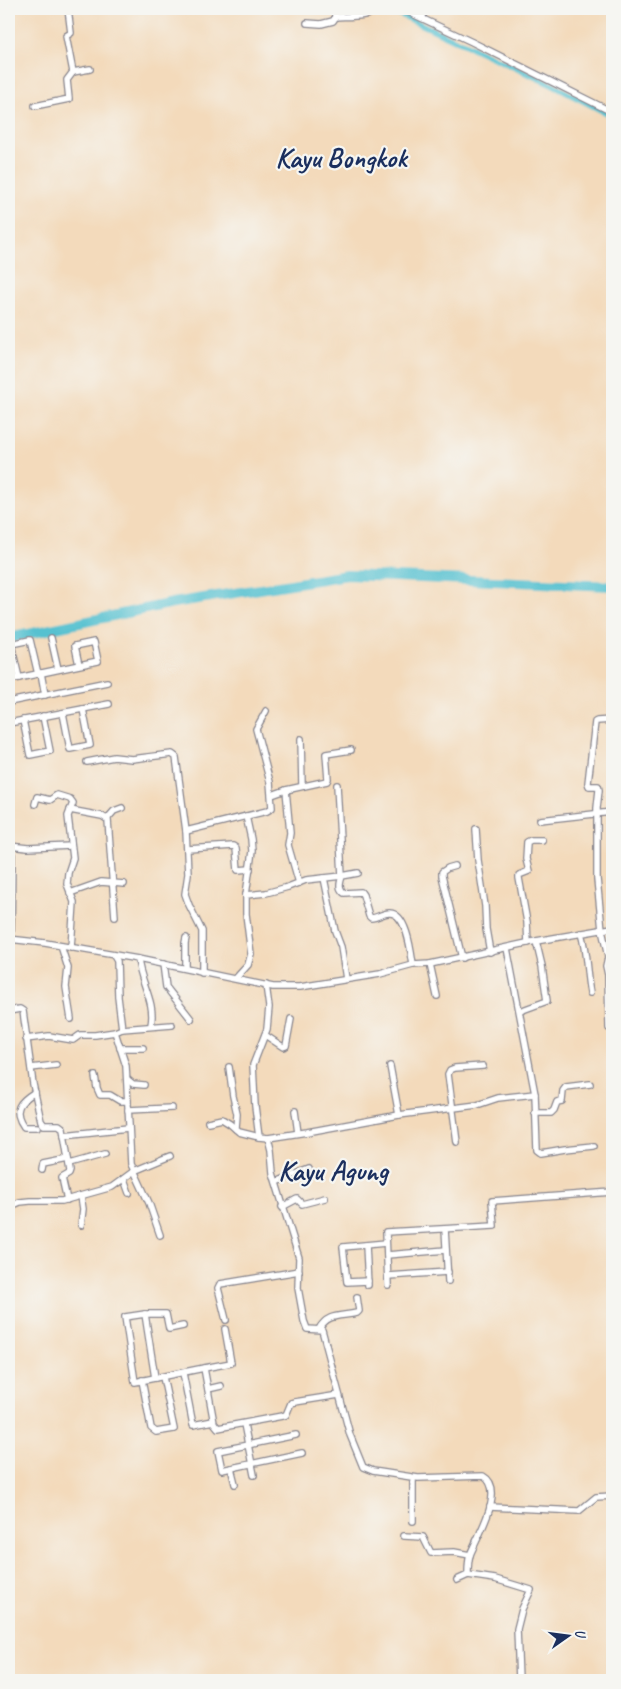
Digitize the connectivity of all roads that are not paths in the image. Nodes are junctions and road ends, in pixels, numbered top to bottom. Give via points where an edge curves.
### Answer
1 (68, 9) edge
2 (334, 9) edge
3 (377, 9) edge
4 (402, 9) edge
5 (423, 9) edge
6 (334, 17) junction
7 (423, 18) junction
8 (307, 23) dead end
9 (90, 69) dead end
10 (73, 72) junction
11 (35, 106) dead end
12 (612, 112) edge
13 (52, 638) dead end
14 (79, 665) junction
15 (58, 669) junction
16 (39, 673) junction
17 (19, 678) junction
18 (9, 680) edge
19 (106, 682) dead end
20 (45, 694) junction
21 (9, 702) edge
22 (109, 704) dead end
23 (83, 709) junction
24 (266, 711) dead end
25 (63, 713) junction
26 (43, 716) junction
27 (23, 720) junction
28 (612, 720) edge
29 (9, 723) edge
30 (301, 739) dead end
31 (351, 750) dead end
32 (87, 762) dead end
33 (337, 785) dead end
34 (302, 786) junction
35 (286, 790) junction
36 (272, 795) junction
37 (35, 804) dead end
38 (122, 808) dead end
39 (70, 810) junction
40 (612, 812) edge
41 (598, 814) junction
42 (246, 816) junction
43 (107, 819) junction
44 (540, 820) dead end
45 (476, 829) dead end
46 (186, 831) junction
47 (542, 840) dead end
48 (9, 846) edge
49 (71, 846) junction
50 (188, 849) junction
51 (12, 855) dead end
52 (455, 866) dead end
53 (250, 869) junction
54 (358, 873) dead end
55 (342, 876) junction
56 (324, 878) junction
57 (112, 883) junction
58 (299, 883) junction
59 (124, 884) dead end
60 (70, 893) junction
61 (246, 895) junction
62 (116, 917) dead end
63 (612, 928) edge
64 (602, 930) junction
65 (581, 933) junction
66 (186, 938) dead end
67 (10, 939) edge
68 (536, 941) junction
69 (528, 943) junction
70 (61, 946) junction
71 (71, 948) junction
72 (507, 948) junction
73 (490, 952) junction
74 (114, 956) junction
75 (462, 958) junction
76 (138, 959) junction
77 (163, 964) junction
78 (430, 964) junction
79 (413, 965) junction
80 (186, 968) junction
81 (202, 973) junction
82 (236, 978) junction
83 (346, 979) junction
84 (266, 985) junction
85 (590, 993) dead end
86 (437, 996) dead end
87 (9, 1011) edge
88 (520, 1011) junction
89 (71, 1019) dead end
90 (191, 1019) dead end
91 (291, 1019) dead end
92 (151, 1025) junction
93 (172, 1025) dead end
94 (609, 1028) dead end
95 (122, 1029) junction
96 (115, 1032) junction
97 (265, 1035) junction
98 (26, 1039) junction
99 (120, 1048) junction
100 (143, 1048) dead end
101 (56, 1065) dead end
102 (390, 1066) dead end
103 (483, 1066) dead end
104 (229, 1067) dead end
105 (31, 1068) junction
106 (95, 1076) dead end
107 (127, 1079) junction
108 (590, 1084) dead end
109 (144, 1085) dead end
110 (35, 1092) junction
111 (534, 1094) junction
112 (128, 1101) junction
113 (172, 1108) dead end
114 (453, 1108) junction
115 (128, 1110) junction
116 (295, 1111) dead end
117 (535, 1113) junction
118 (398, 1115) junction
119 (208, 1122) dead end
120 (37, 1127) dead end
121 (128, 1128) junction
122 (236, 1129) junction
123 (298, 1133) junction
124 (64, 1135) junction
125 (259, 1137) junction
126 (268, 1138) junction
127 (457, 1142) dead end
128 (594, 1146) dead end
129 (105, 1154) dead end
130 (170, 1156) dead end
131 (68, 1162) junction
132 (309, 1169) dead end
133 (42, 1170) dead end
134 (134, 1171) junction
135 (124, 1179) junction
136 (276, 1182) junction
137 (612, 1192) edge
138 (129, 1193) dead end
139 (81, 1196) junction
140 (325, 1198) dead end
141 (67, 1200) junction
142 (9, 1207) edge
143 (282, 1207) junction
144 (81, 1225) dead end
145 (445, 1229) junction
146 (160, 1235) dead end
147 (386, 1244) junction
148 (366, 1245) junction
149 (446, 1250) junction
150 (387, 1255) junction
151 (299, 1271) junction
152 (448, 1272) junction
153 (388, 1276) junction
154 (448, 1281) dead end
155 (388, 1285) dead end
156 (357, 1297) dead end
157 (145, 1314) junction
158 (226, 1320) dead end
159 (183, 1326) dead end
160 (225, 1329) dead end
161 (319, 1329) junction
162 (204, 1368) junction
163 (184, 1373) junction
164 (163, 1377) junction
165 (155, 1378) junction
166 (142, 1380) junction
167 (221, 1386) dead end
168 (208, 1389) junction
169 (339, 1395) junction
170 (213, 1421) junction
171 (244, 1424) junction
172 (296, 1435) dead end
173 (248, 1445) junction
174 (302, 1454) dead end
175 (252, 1464) junction
176 (231, 1468) junction
177 (254, 1475) dead end
178 (413, 1478) junction
179 (235, 1484) dead end
180 (612, 1496) edge
181 (490, 1507) junction
182 (413, 1521) dead end
183 (404, 1536) dead end
184 (470, 1555) junction
185 (468, 1575) junction
186 (457, 1580) dead end
187 (519, 1680) edge

1 - 10 street via 71,33 66,36
2 - 6 street
3 - 6 street via 366,14
4 - 7 street
5 - 7 street
6 - 8 street via 328,23
7 - 12 street
9 - 10 street
10 - 11 street via 67,80 69,100
13 - 15 street
14 - 14 street via 98,661 94,642 75,646
14 - 15 street
15 - 16 street
16 - 17 street
16 - 17 street via 30,640 12,644
16 - 20 street
17 - 18 street
19 - 20 street
20 - 21 street
22 - 23 street
23 - 25 street
23 - 25 street via 90,746 70,749
24 - 36 street via 256,728
25 - 26 street
26 - 27 street
26 - 27 street via 50,751 37,754 30,755
27 - 29 street
28 - 41 street via 594,724 588,783 599,788
30 - 34 street
31 - 34 street via 326,754 328,780
32 - 46 street via 114,757 132,759 175,755
33 - 55 street
34 - 35 street
35 - 36 street
35 - 58 street via 288,845
36 - 42 street via 270,810
37 - 39 street via 37,797 50,800 59,796 73,801
38 - 43 street
39 - 43 street
39 - 49 street
40 - 41 street
41 - 44 street
41 - 64 street via 597,878
42 - 46 street
42 - 53 street via 252,844
43 - 57 street
45 - 73 street
46 - 50 street
47 - 69 street via 527,842 529,871 519,875
48 - 49 street
49 - 60 street via 73,859 67,878
50 - 53 street via 233,846 236,848 238,870
50 - 81 street via 185,894 202,930
51 - 67 street
52 - 75 street via 444,870 442,876
53 - 61 street
54 - 55 street
55 - 56 street
55 - 79 street via 341,891 361,892 370,918 390,913 401,921 408,935
56 - 58 street
56 - 83 street
57 - 59 street
57 - 60 street via 98,883
57 - 62 street
58 - 61 street
60 - 71 street via 74,902
61 - 82 street via 251,954 248,965
63 - 64 street
64 - 65 street
64 - 94 street via 608,957
65 - 68 street
65 - 85 street
66 - 80 street
67 - 70 street
68 - 69 street
68 - 88 street via 547,1001
69 - 72 street
70 - 71 street
70 - 89 street via 68,968 66,987
71 - 74 street
72 - 73 street
72 - 88 street
73 - 75 street
74 - 76 street
74 - 95 street
75 - 78 street
76 - 77 street
76 - 92 street via 151,1004
77 - 80 street
77 - 90 street via 166,988
78 - 79 street
78 - 86 street
79 - 83 street
80 - 81 street
81 - 82 street
82 - 84 street
83 - 84 street via 300,987
84 - 97 street via 269,1007
87 - 98 street via 23,1011
88 - 111 street
91 - 97 street via 286,1046
92 - 93 street
92 - 95 street
95 - 96 street
96 - 98 street via 80,1035 73,1040 49,1036
96 - 99 street
97 - 125 street via 253,1065
98 - 105 street
99 - 100 street
99 - 107 street
101 - 105 street
102 - 118 street
103 - 114 street via 450,1070 448,1077
104 - 122 street via 237,1114
105 - 110 street
106 - 112 street via 100,1094
107 - 109 street via 133,1084
107 - 112 street
108 - 117 street via 566,1086 562,1101 557,1102 551,1113
110 - 120 street via 20,1104 18,1115 24,1128
110 - 124 street via 43,1124 62,1126
111 - 114 street
111 - 117 street
112 - 115 street
113 - 115 street
114 - 118 street
114 - 127 street
115 - 121 street
116 - 123 street
117 - 128 street via 539,1153
118 - 123 street
119 - 122 street via 222,1119
121 - 124 street
121 - 134 street
122 - 125 street
123 - 126 street
124 - 131 street
125 - 126 street
126 - 136 street
129 - 131 street
130 - 134 street
131 - 133 street via 43,1164
131 - 141 street via 70,1173 62,1178
132 - 136 street
134 - 135 street
134 - 146 street
135 - 138 street
135 - 139 street via 112,1187
136 - 143 street
137 - 145 street via 492,1201 494,1226
139 - 141 street
139 - 144 street
140 - 143 street via 302,1204 297,1199
141 - 142 street via 20,1202
143 - 151 street via 299,1258
145 - 147 street via 386,1232
145 - 149 street
147 - 148 street
147 - 150 street
148 - 148 street via 344,1247 347,1282 368,1283
149 - 150 street
149 - 152 street
150 - 153 street
151 - 158 street via 220,1284 218,1288
151 - 161 street via 298,1288 306,1328
152 - 153 street
152 - 154 street
153 - 155 street
156 - 161 street via 359,1312 329,1318
157 - 159 street via 166,1314 169,1329
157 - 165 street
157 - 166 street via 125,1317 134,1382
160 - 162 street via 230,1363
161 - 169 street via 322,1330
162 - 163 street
162 - 168 street
163 - 164 street
163 - 170 street via 193,1425
164 - 165 street
164 - 166 street via 174,1429 156,1432 151,1428
165 - 166 street
167 - 168 street
168 - 170 street
169 - 171 street via 295,1402 282,1416
169 - 178 street via 350,1435 364,1468
170 - 171 street via 222,1429
171 - 173 street
172 - 173 street
173 - 175 street
173 - 176 street via 218,1451 222,1470
174 - 175 street
175 - 176 street
175 - 177 street
176 - 179 street
178 - 181 street via 483,1476 492,1487
178 - 182 street
180 - 181 street via 596,1497 579,1511
181 - 184 street
183 - 184 street via 423,1537 431,1554 454,1552
184 - 185 street
185 - 186 street
185 - 187 street via 496,1579 531,1590 517,1629

